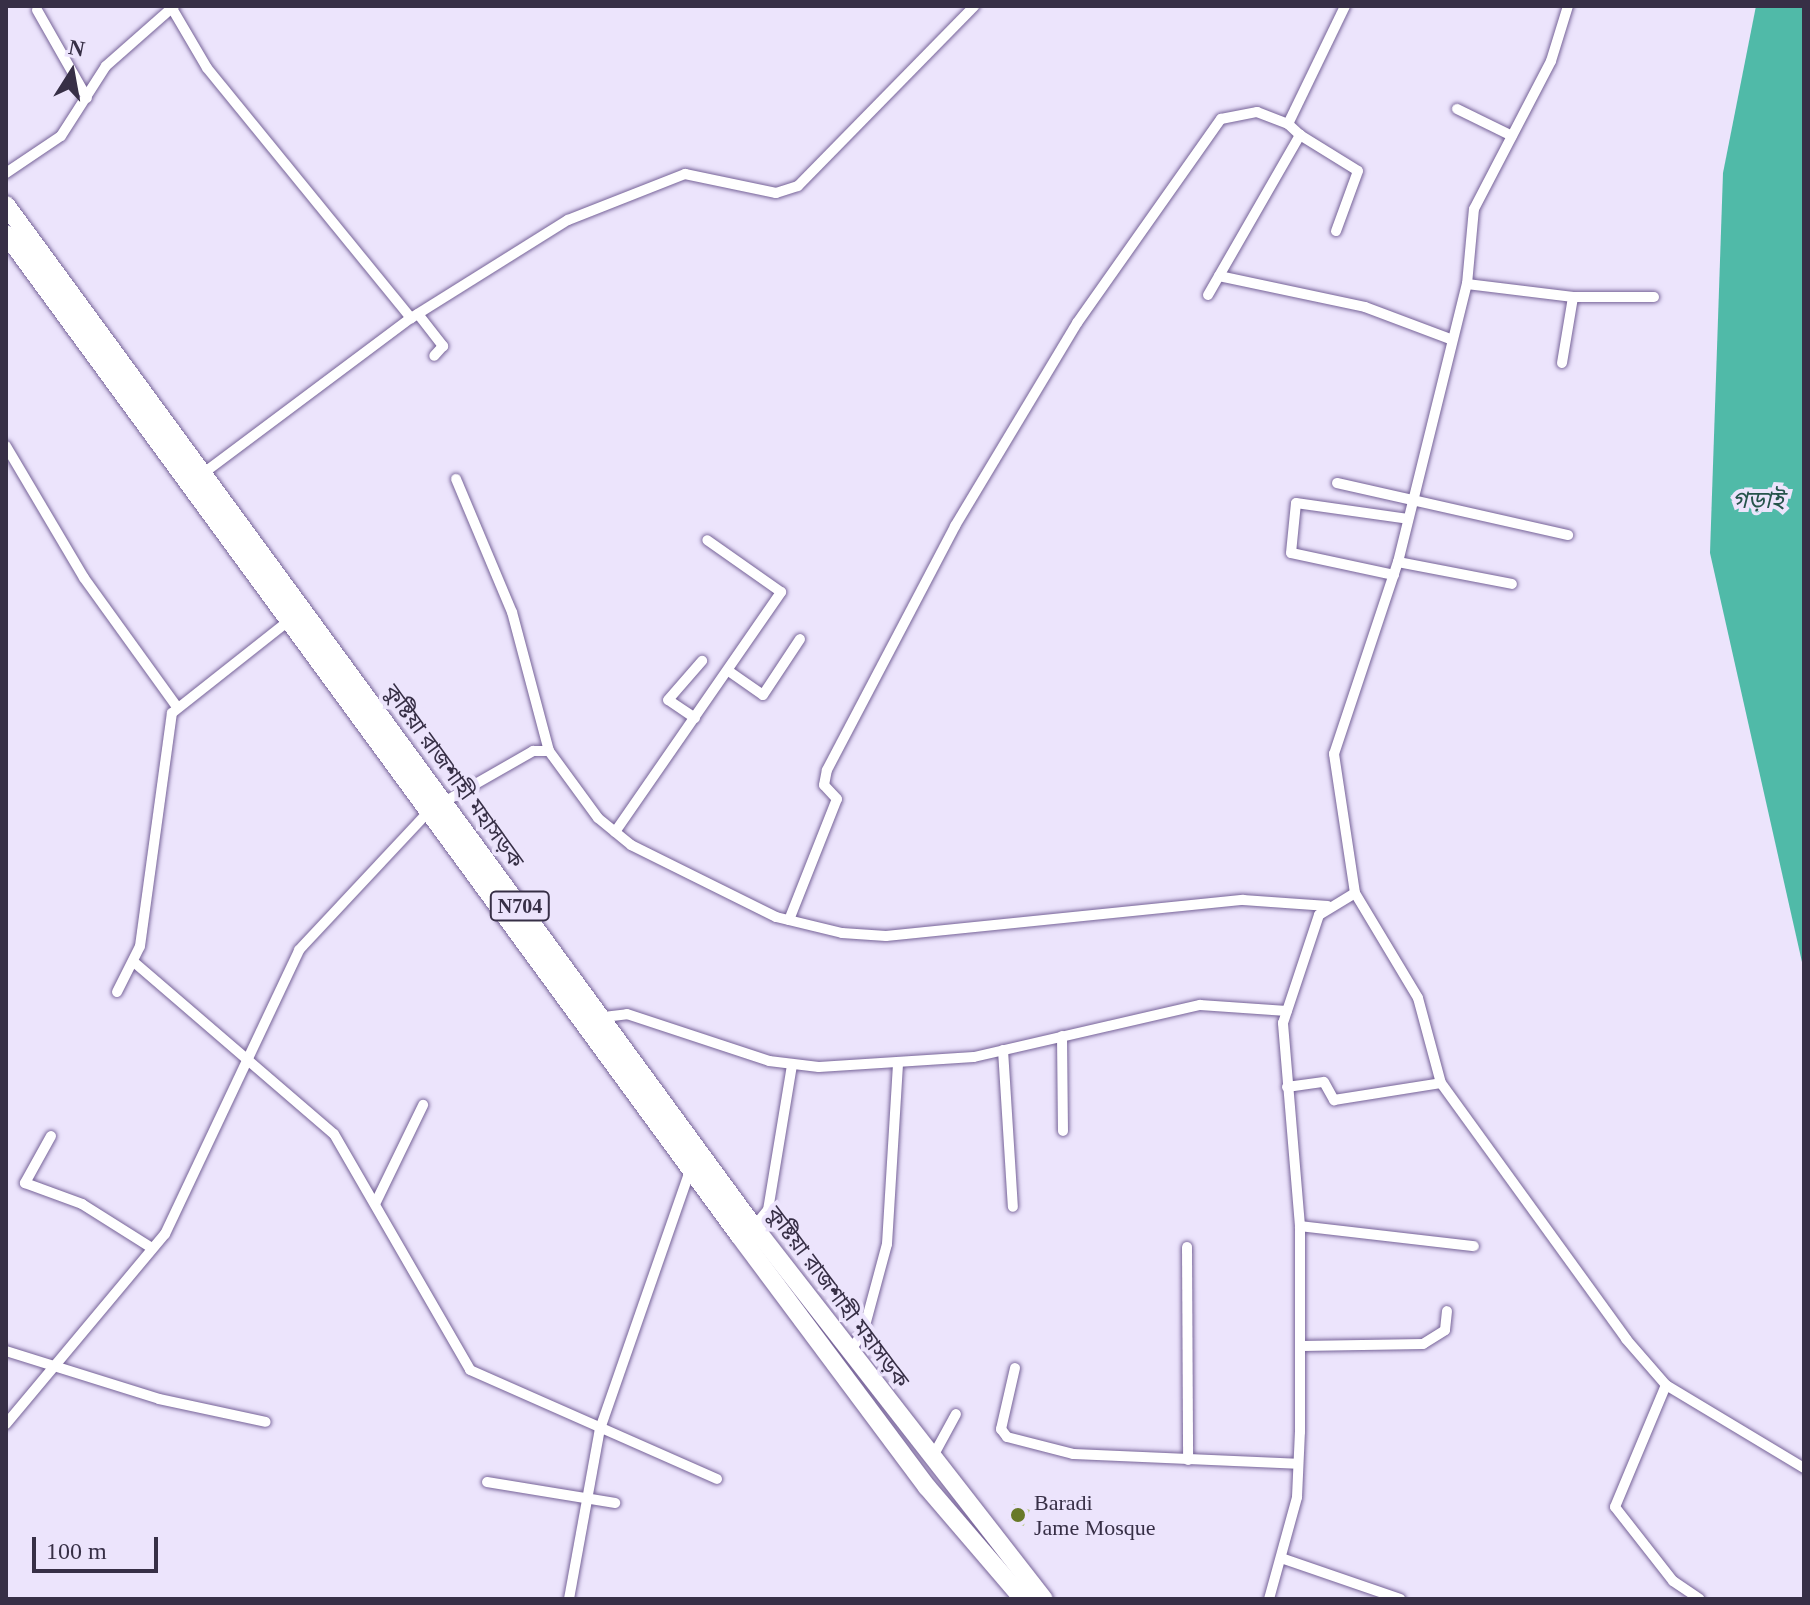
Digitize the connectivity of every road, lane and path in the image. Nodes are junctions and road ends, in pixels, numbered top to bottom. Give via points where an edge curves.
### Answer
1 (974, 6) edge
2 (1345, 6) edge
3 (1568, 6) edge
4 (173, 8) edge
5 (37, 10) dead end
6 (87, 98) junction
7 (1457, 109) dead end
8 (1288, 124) junction
9 (1300, 135) junction
10 (1512, 136) junction
11 (6, 173) edge
12 (6, 205) edge
13 (1336, 231) dead end
14 (6, 234) edge
15 (1219, 276) junction
16 (1467, 284) junction
17 (1208, 295) dead end
18 (1573, 297) junction
19 (1654, 297) dead end
20 (415, 316) junction
21 (1450, 339) junction
22 (434, 356) dead end
23 (1562, 363) dead end
24 (160, 428) junction
25 (6, 446) edge
26 (205, 472) junction
27 (456, 479) dead end
28 (1337, 483) dead end
29 (1412, 498) junction
30 (1408, 519) junction
31 (1568, 535) dead end
32 (707, 540) dead end
33 (1398, 562) junction
34 (1394, 575) junction
35 (1512, 584) dead end
36 (291, 619) junction
37 (800, 639) dead end
38 (702, 661) dead end
39 (730, 672) junction
40 (177, 707) junction
41 (695, 718) junction
42 (549, 751) junction
43 (412, 774) junction
44 (436, 806) junction
45 (615, 832) junction
46 (1355, 893) junction
47 (1328, 906) junction
48 (789, 920) junction
49 (135, 963) junction
50 (117, 992) dead end
51 (1287, 1011) junction
52 (604, 1017) junction
53 (1062, 1036) junction
54 (1003, 1050) junction
55 (249, 1057) junction
56 (898, 1063) junction
57 (792, 1065) junction
58 (1441, 1083) junction
59 (1287, 1087) junction
60 (423, 1105) dead end
61 (1063, 1131) dead end
62 (51, 1136) dead end
63 (691, 1167) junction
64 (722, 1197) junction
65 (376, 1202) junction
66 (1013, 1207) dead end
67 (1300, 1226) junction
68 (754, 1227) junction
69 (1474, 1246) dead end
70 (1187, 1247) dead end
71 (152, 1248) junction
72 (1447, 1311) dead end
73 (1302, 1346) junction
74 (6, 1351) edge
75 (849, 1352) junction
76 (54, 1365) junction
77 (1015, 1368) dead end
78 (1666, 1385) junction
79 (956, 1414) dead end
80 (266, 1422) dead end
81 (6, 1424) edge
82 (600, 1429) junction
83 (930, 1460) junction
84 (1188, 1460) junction
85 (1298, 1464) junction
86 (1804, 1468) edge
87 (944, 1477) junction
88 (717, 1479) dead end
89 (487, 1482) dead end
90 (927, 1487) junction
91 (584, 1497) junction
92 (615, 1503) dead end
93 (1284, 1559) junction
94 (569, 1599) edge
95 (1023, 1599) edge
96 (1044, 1599) edge
97 (1269, 1599) edge
98 (1400, 1599) edge
99 (1700, 1599) edge

1 - 20 street via 841,149 789,192 685,174 641,186 568,220
2 - 8 street
3 - 10 street via 1551,61
4 - 6 street via 106,66
4 - 20 street via 207,68
5 - 6 street
6 - 11 street via 61,136
7 - 10 street
8 - 9 street
8 - 48 street via 1257,112 1221,119 1077,323 955,526 827,770 824,785 837,799
9 - 13 street via 1358,171
9 - 15 street
10 - 16 street via 1474,209
12 - 24 highway, কুষ্টিয়া রাজশাহী মহাসড়ক / N704
14 - 24 highway, কুষ্টিয়া রাজশাহী মহাসড়ক / N704
15 - 17 street
15 - 21 street via 1365,307
16 - 18 street
16 - 21 street
18 - 19 street
18 - 23 street
20 - 22 street via 443,346
20 - 26 street
21 - 29 street
24 - 26 highway, কুষ্টিয়া রাজশাহী মহাসড়ক / N704
24 - 36 highway, কুষ্টিয়া রাজশাহী মহাসড়ক / N704
25 - 40 street via 84,578
26 - 43 highway, কুষ্টিয়া রাজশাহী মহাসড়ক / N704
27 - 42 street via 512,612
28 - 29 street
29 - 30 street
29 - 31 street via 1420,507
30 - 33 street
30 - 34 street via 1296,503 1291,553
32 - 39 street via 781,592
33 - 34 street
33 - 35 street
34 - 46 street via 1334,754
36 - 40 street
36 - 43 highway, কুষ্টিয়া রাজশাহী মহাসড়ক / N704
37 - 39 street via 763,695
38 - 41 street via 668,700
39 - 41 street
40 - 49 street
41 - 45 street
42 - 44 street via 533,751
42 - 45 street
43 - 44 highway, কুষ্টিয়া রাজশাহী মহাসড়ক / N704
44 - 52 highway, কুষ্টিয়া রাজশাহী মহাসড়ক / N704
44 - 55 street via 308,937
44 - 63 highway, কুষ্টিয়া রাজশাহী মহাসড়ক / N704
45 - 48 street via 677,870
46 - 47 street
46 - 58 street via 1418,998
47 - 48 street via 1243,900 886,936
47 - 51 street via 1314,925
49 - 50 street
49 - 55 street
51 - 53 street via 1200,1005
51 - 59 street via 1281,1049
52 - 57 street via 665,1024
52 - 64 highway, কুষ্টিয়া রাজশাহী মহাসড়ক / N704
53 - 54 street
53 - 61 street
54 - 56 street
54 - 66 street
55 - 65 street via 334,1134
55 - 71 street via 195,1178
56 - 57 street
56 - 75 street via 887,1244 863,1333
57 - 68 street via 768,1210
58 - 59 street via 1334,1100 1324,1082
58 - 78 street
59 - 67 street
60 - 65 street
62 - 71 street via 25,1183 82,1204
63 - 64 highway, কুষ্টিয়া রাজশাহী মহাসড়ক / N704
63 - 82 street
64 - 68 highway, কুষ্টিয়া রাজশাহী মহাসড়ক / N704
64 - 90 highway, কুষ্টিয়া রাজশাহী মহাসড়ক / N704
65 - 82 street via 470,1370
67 - 69 street
67 - 73 street
68 - 75 highway, কুষ্টিয়া রাজশাহী মহাসড়ক / N704
70 - 84 street
71 - 76 street
72 - 73 street via 1445,1330 1423,1344
73 - 85 street
74 - 76 street
75 - 83 highway, কুষ্টিয়া রাজশাহী মহাসড়ক / N704
76 - 80 street via 159,1399
76 - 81 street
77 - 84 street via 1001,1429 1007,1437 1073,1454
78 - 86 street
78 - 99 street via 1615,1507 1673,1581
79 - 83 street
82 - 88 street
82 - 91 street
83 - 87 highway, কুষ্টিয়া রাজশাহী মহাসড়ক / N704
84 - 85 street
85 - 93 street
87 - 90 highway
87 - 96 highway, কুষ্টিয়া রাজশাহী মহাসড়ক / N704
89 - 91 street
90 - 95 highway, কুষ্টিয়া রাজশাহী মহাসড়ক / N704
91 - 92 street
91 - 94 street
93 - 97 street
93 - 98 street

